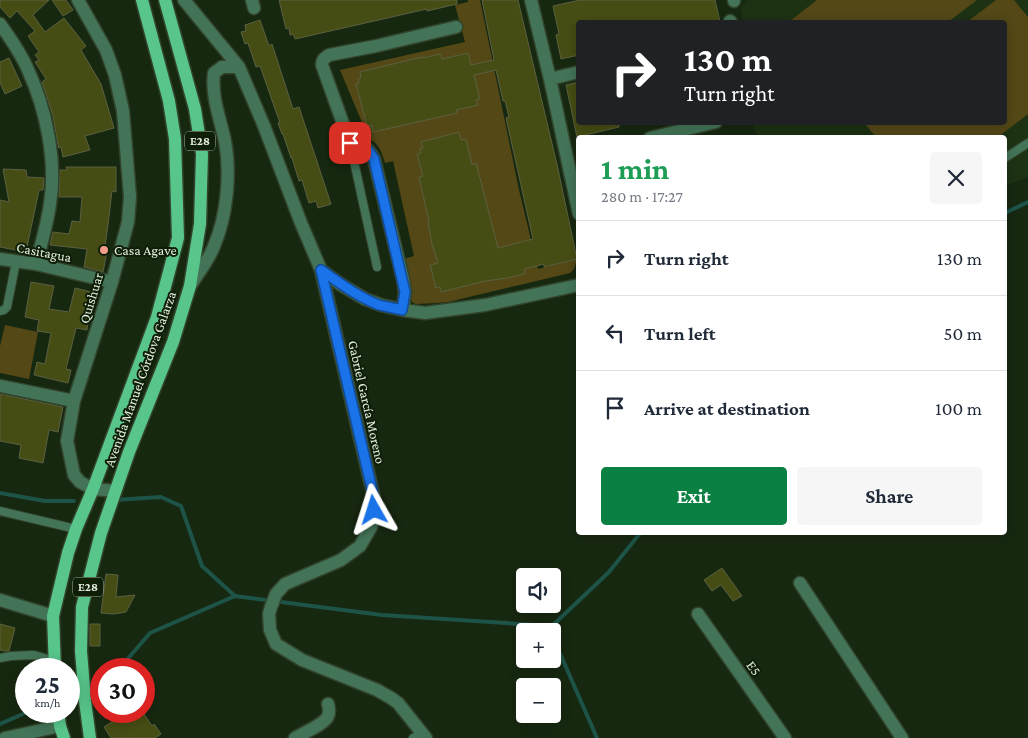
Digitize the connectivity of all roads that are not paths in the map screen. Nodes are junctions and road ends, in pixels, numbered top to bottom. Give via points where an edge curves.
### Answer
1 (78, 0) edge
2 (142, 0) edge
3 (166, 0) edge
4 (184, 0) edge
5 (532, 0) edge
6 (0, 24) edge
7 (456, 27) dead end
8 (239, 67) junction
9 (576, 73) edge
10 (550, 79) junction
11 (704, 125) edge
12 (662, 135) edge
13 (350, 143) junction
14 (1028, 144) edge
15 (573, 156) edge
16 (1007, 157) edge
17 (576, 185) edge
18 (0, 259) edge
19 (16, 262) junction
20 (36, 264) junction
21 (377, 267) dead end
22 (321, 270) junction
23 (112, 282) junction
24 (190, 286) junction
25 (576, 286) edge
26 (402, 310) junction
27 (0, 311) edge
28 (0, 386) edge
29 (74, 401) junction
30 (109, 444) junction
31 (129, 452) junction
32 (92, 489) junction
33 (115, 491) junction
34 (0, 511) edge
35 (76, 528) junction
36 (800, 583) dead end
37 (0, 600) edge
38 (698, 614) dead end
39 (53, 616) junction
40 (0, 658) edge
41 (40, 658) edge
42 (55, 658) edge
43 (328, 704) dead end
44 (61, 734) edge
45 (421, 736) edge
46 (5, 738) edge
47 (90, 738) edge
48 (294, 738) edge
49 (786, 738) edge
50 (902, 738) edge

1 - 23 street, Quishuar via 106,50 122,111 130,197 128,222
2 - 30 main road, Avenida Manuel Córdova Galarza / E28 via 169,101 177,173 178,238 157,317
3 - 24 main road, Avenida Manuel Córdova Galarza / E28 via 195,109 202,154 200,224
4 - 8 street, Gabriel García Moreno
5 - 10 street
6 - 20 street via 28,69 48,133 52,165 50,203
7 - 13 street via 323,59 322,65
8 - 22 street, Gabriel García Moreno
8 - 24 street via 222,67 214,73 214,98 228,157 226,197 214,248
9 - 10 street
10 - 15 street
11 - 12 street
13 - 21 lane
13 - 26 street via 369,149 374,159 403,279
14 - 16 lane
15 - 17 street
18 - 19 street, Casitagua
19 - 20 street, Casitagua
19 - 27 lane via 7,307
20 - 23 street, Casitagua
22 - 26 street via 366,299
22 - 45 street, Gabriel García Moreno via 374,498 373,519 360,546 349,555 280,589 269,614 270,630 276,644 302,660 391,698
23 - 29 street, Quishuar
24 - 31 main road, Avenida Manuel Córdova Galarza / E28 via 173,342
25 - 26 street via 485,305 425,313
28 - 29 street
29 - 32 street, Quishuar via 66,441 74,475
30 - 31 main road via 116,453
30 - 32 main road, Avenida Manuel Córdova Galarza / E28
31 - 33 main road, Avenida Manuel Córdova Galarza / E28
32 - 33 street
32 - 35 main road, Avenida Manuel Córdova Galarza / E28
33 - 47 main road, Avenida Manuel Córdova Galarza / E28 via 82,608 81,651
34 - 35 lane
35 - 39 main road, Avenida Manuel Córdova Galarza / E28
36 - 50 street
37 - 39 street
38 - 49 street, E5
39 - 42 main road, Avenida Manuel Córdova Galarza / E28
40 - 41 lane via 34,655
43 - 48 street via 328,718
44 - 46 street

